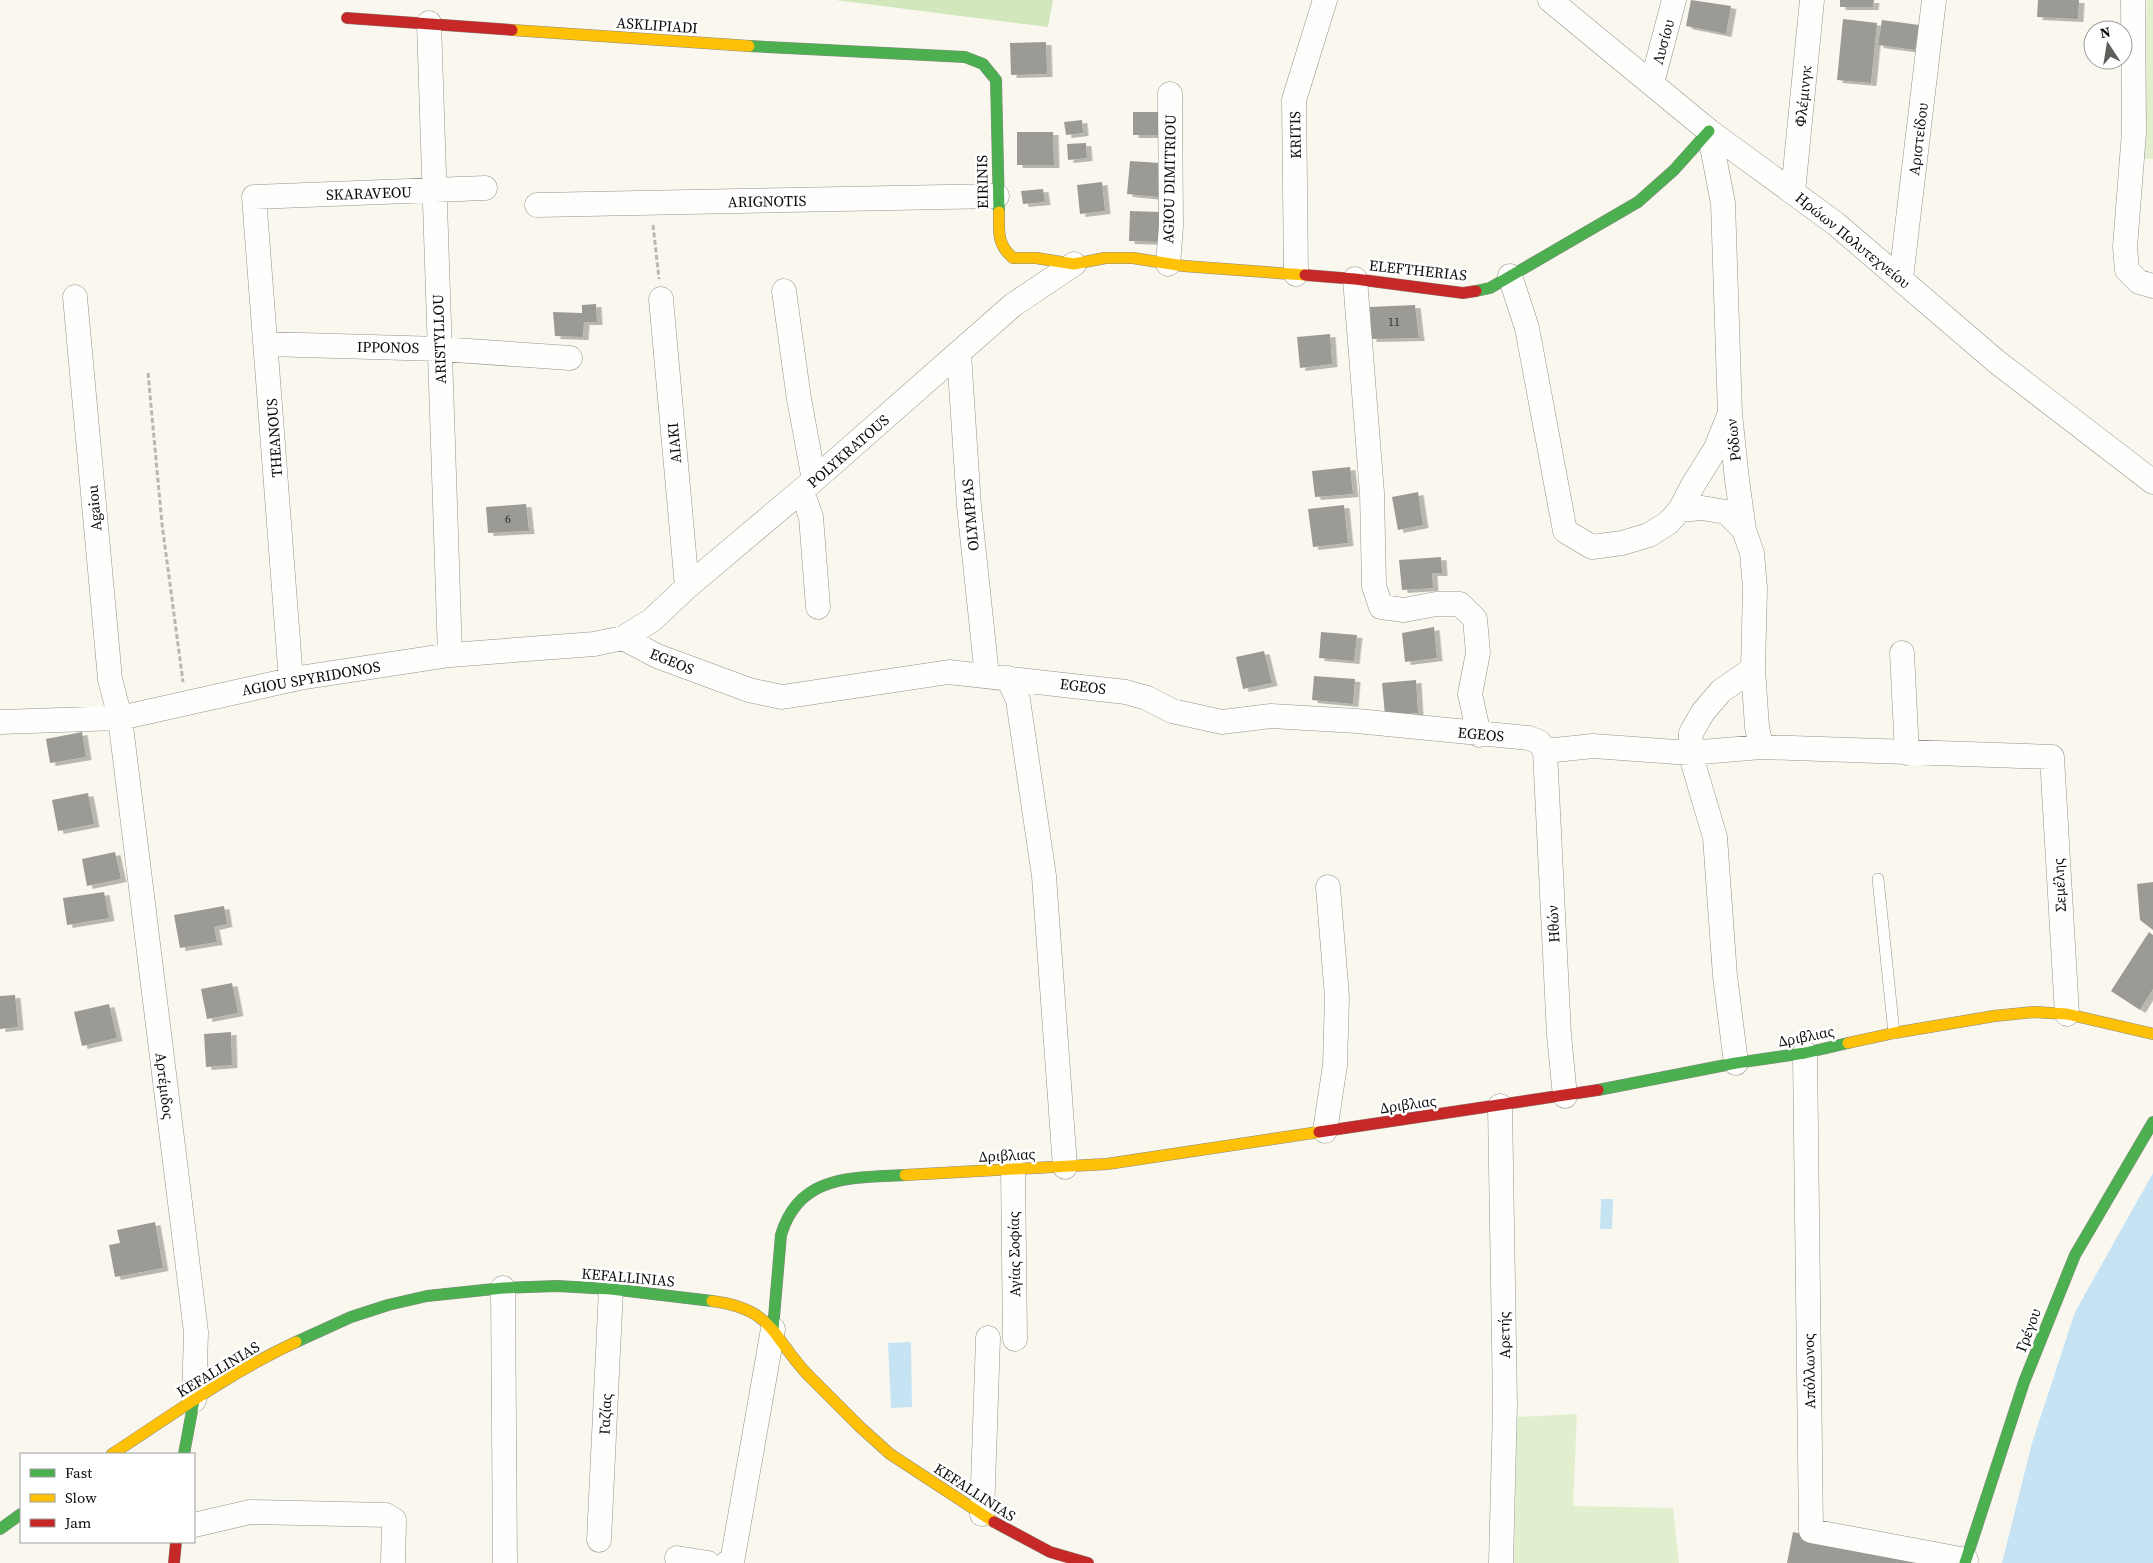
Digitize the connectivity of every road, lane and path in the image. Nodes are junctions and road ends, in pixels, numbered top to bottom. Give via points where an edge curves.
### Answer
1 (1325, 0) edge
2 (1550, 0) edge
3 (1674, 0) edge
4 (1812, 0) edge
5 (1934, 0) edge
6 (2133, 0) edge
7 (347, 18) dead end
8 (429, 23) junction
9 (965, 56) joint
10 (1652, 83) junction
11 (1170, 94) dead end
12 (1709, 131) junction
13 (485, 188) dead end
14 (435, 191) junction
15 (1793, 192) junction
16 (997, 196) junction
17 (254, 197) joint
18 (651, 203) junction
19 (537, 205) dead end
20 (1074, 264) junction
21 (1168, 264) junction
22 (1296, 274) junction
23 (1510, 276) junction
24 (1355, 278) junction
25 (1901, 278) junction
26 (2153, 286) edge
27 (784, 292) dead end
28 (75, 297) dead end
29 (661, 299) joint
30 (267, 344) junction
31 (440, 348) junction
32 (959, 354) junction
33 (570, 358) dead end
34 (148, 373) dead end
35 (1730, 414) junction
36 (2153, 482) edge
37 (808, 486) junction
38 (1680, 510) junction
39 (1744, 530) junction
40 (687, 587) junction
41 (818, 607) dead end
42 (623, 638) junction
43 (1902, 653) dead end
44 (450, 655) junction
45 (1753, 669) junction
46 (997, 677) junction
47 (291, 680) junction
48 (186, 702) junction
49 (120, 718) junction
50 (0, 722) edge
51 (1479, 735) junction
52 (1761, 747) junction
53 (1545, 751) junction
54 (1690, 752) junction
55 (1907, 754) junction
56 (1878, 879) dead end
57 (1328, 887) dead end
58 (2066, 1014) junction
59 (1894, 1033) junction
60 (2153, 1034) edge
61 (1805, 1054) junction
62 (1736, 1063) junction
63 (1565, 1096) junction
64 (1500, 1106) junction
65 (2153, 1122) edge
66 (1325, 1131) junction
67 (1065, 1166) junction
68 (1013, 1169) junction
69 (503, 1288) junction
70 (611, 1289) junction
71 (773, 1329) junction
72 (988, 1338) dead end
73 (1016, 1339) dead end
74 (194, 1400) junction
75 (114, 1453) edge
76 (184, 1453) edge
77 (982, 1514) junction
78 (20, 1515) edge
79 (195, 1524) edge
80 (0, 1529) edge
81 (599, 1540) dead end
82 (176, 1543) edge
83 (1063, 1561) edge
84 (1965, 1561) edge
85 (174, 1563) edge
86 (393, 1563) edge
87 (504, 1563) edge
88 (727, 1563) edge
89 (1088, 1563) edge
90 (1501, 1563) edge

1 - 22 street, KRITIS via 1294,100
2 - 10 street, Ηρώων Πολυτεχνείου
3 - 10 street, Λυσίου
4 - 15 street, Φλέμινγκ
5 - 25 street, Αριστείδου
6 - 26 street via 2134,132 2125,247 2127,270 2139,282
7 - 8 street, ASKLIPIADI
8 - 9 street, ASKLIPIADI via 704,44
8 - 14 street, ARISTYLLOU
9 - 16 street, EIRINIS via 983,64 996,80
10 - 12 street, Ηρώων Πολυτεχνείου
11 - 21 street, AGIOU DIMITRIOU via 1171,226
12 - 15 street, Ηρώων Πολυτεχνείου
12 - 23 street, ELEFTHERIAS via 1674,170 1638,202
12 - 35 street, Ρόδων via 1723,202
13 - 14 street, SKARAVEOU
14 - 17 street, SKARAVEOU
14 - 31 street, ARISTYLLOU
15 - 25 street, Ηρώων Πολυτεχνείου
16 - 18 street, ARIGNOTIS
16 - 20 street, EIRINIS via 999,238 1012,258
17 - 30 street, THEANOUS
18 - 19 street, ARIGNOTIS
18 - 29 path
20 - 21 street, ELEFTHERIAS via 1105,258
20 - 32 street, POLYKRATOUS via 1013,305
21 - 22 street, ELEFTHERIAS
22 - 24 street, ELEFTHERIAS
23 - 24 street, ELEFTHERIAS via 1490,288 1463,293
23 - 38 street via 1527,328 1565,531 1592,547 1622,543 1649,535 1668,524
24 - 51 street via 1372,494 1374,586 1381,607 1404,610 1436,604 1460,604 1475,619 1478,652 1470,694
25 - 36 street, Ηρώων Πολυτεχνείου via 1997,362
27 - 37 street
28 - 49 street, Αgaiou via 110,678
29 - 40 street, AIAKI
30 - 31 street, IPPONOS
30 - 47 street, THEANOUS
31 - 33 street, IPPONOS
31 - 44 street, ARISTYLLOU
32 - 37 street, POLYKRATOUS
32 - 46 street, OLYMPIAS via 968,506
34 - 48 path via 162,524
35 - 38 street via 1716,448
35 - 39 street, Ρόδων
37 - 40 street, POLYKRATOUS
37 - 41 street
38 - 39 street via 1702,508 1726,512
39 - 45 street, Ρόδων via 1752,552 1756,588
40 - 42 street, POLYKRATOUS via 652,620
42 - 44 street, AGIOU SPYRIDONOS via 594,644
42 - 46 street, EGEOS via 658,656 750,690 782,697 936,673
43 - 55 street
44 - 47 street, AGIOU SPYRIDONOS
45 - 52 street, Ρόδων via 1756,727
45 - 54 street via 1721,691 1703,712 1691,734
46 - 51 street, EGEOS via 1126,692 1172,711 1222,722 1271,716 1357,721
46 - 67 street, OLYMPIAS via 1018,700 1044,876
47 - 48 street, AGIOU SPYRIDONOS
48 - 49 street, AGIOU SPYRIDONOS
49 - 50 street, AGIOU SPYRIDONOS
49 - 74 street, Αρτέμιδος via 196,1332
51 - 53 street, EGEOS via 1530,738 1539,742
52 - 54 street
52 - 55 street
53 - 54 street via 1593,746
53 - 63 street, Ηθών
54 - 62 street via 1715,837
55 - 58 street, Σεμέλης via 2052,757
56 - 59 lane
57 - 66 street via 1338,997 1335,1065
58 - 59 street, Δριβλιας via 2034,1012 1994,1016
58 - 60 street, Δριβλιας
59 - 61 street, Δριβλιας
61 - 62 street, Δριβλιας
61 - 84 street, Απόλλωνος via 1811,1531
62 - 63 street, Δριβλιας
63 - 64 street, Δριβλιας
64 - 66 street, Δριβλιας
64 - 90 street, Αρετής via 1505,1404
65 - 84 street, Γρέγου via 2075,1255 2024,1382
66 - 67 street, Δριβλιας via 1107,1164
67 - 68 street, Δριβλιας
68 - 71 street, Δριβλιας via 851,1178 824,1184 803,1194 784,1221
68 - 73 street, Αγίας Σοφίας
69 - 70 street, KEFALLINIAS
69 - 74 street, KEFALLINIAS via 427,1296 351,1317 277,1351
69 - 87 street
70 - 71 street, KEFALLINIAS via 742,1305 753,1310
70 - 81 street, Γαζίας
71 - 77 street, KEFALLINIAS via 805,1373 890,1454
71 - 88 street via 732,1562
72 - 77 street
74 - 75 street, KEFALLINIAS
74 - 76 street, Αρτέμιδος
77 - 83 street, KEFALLINIAS
78 - 80 street
79 - 86 street via 250,1512 386,1515 394,1520
82 - 85 street
83 - 89 street, KEFALLINIAS

